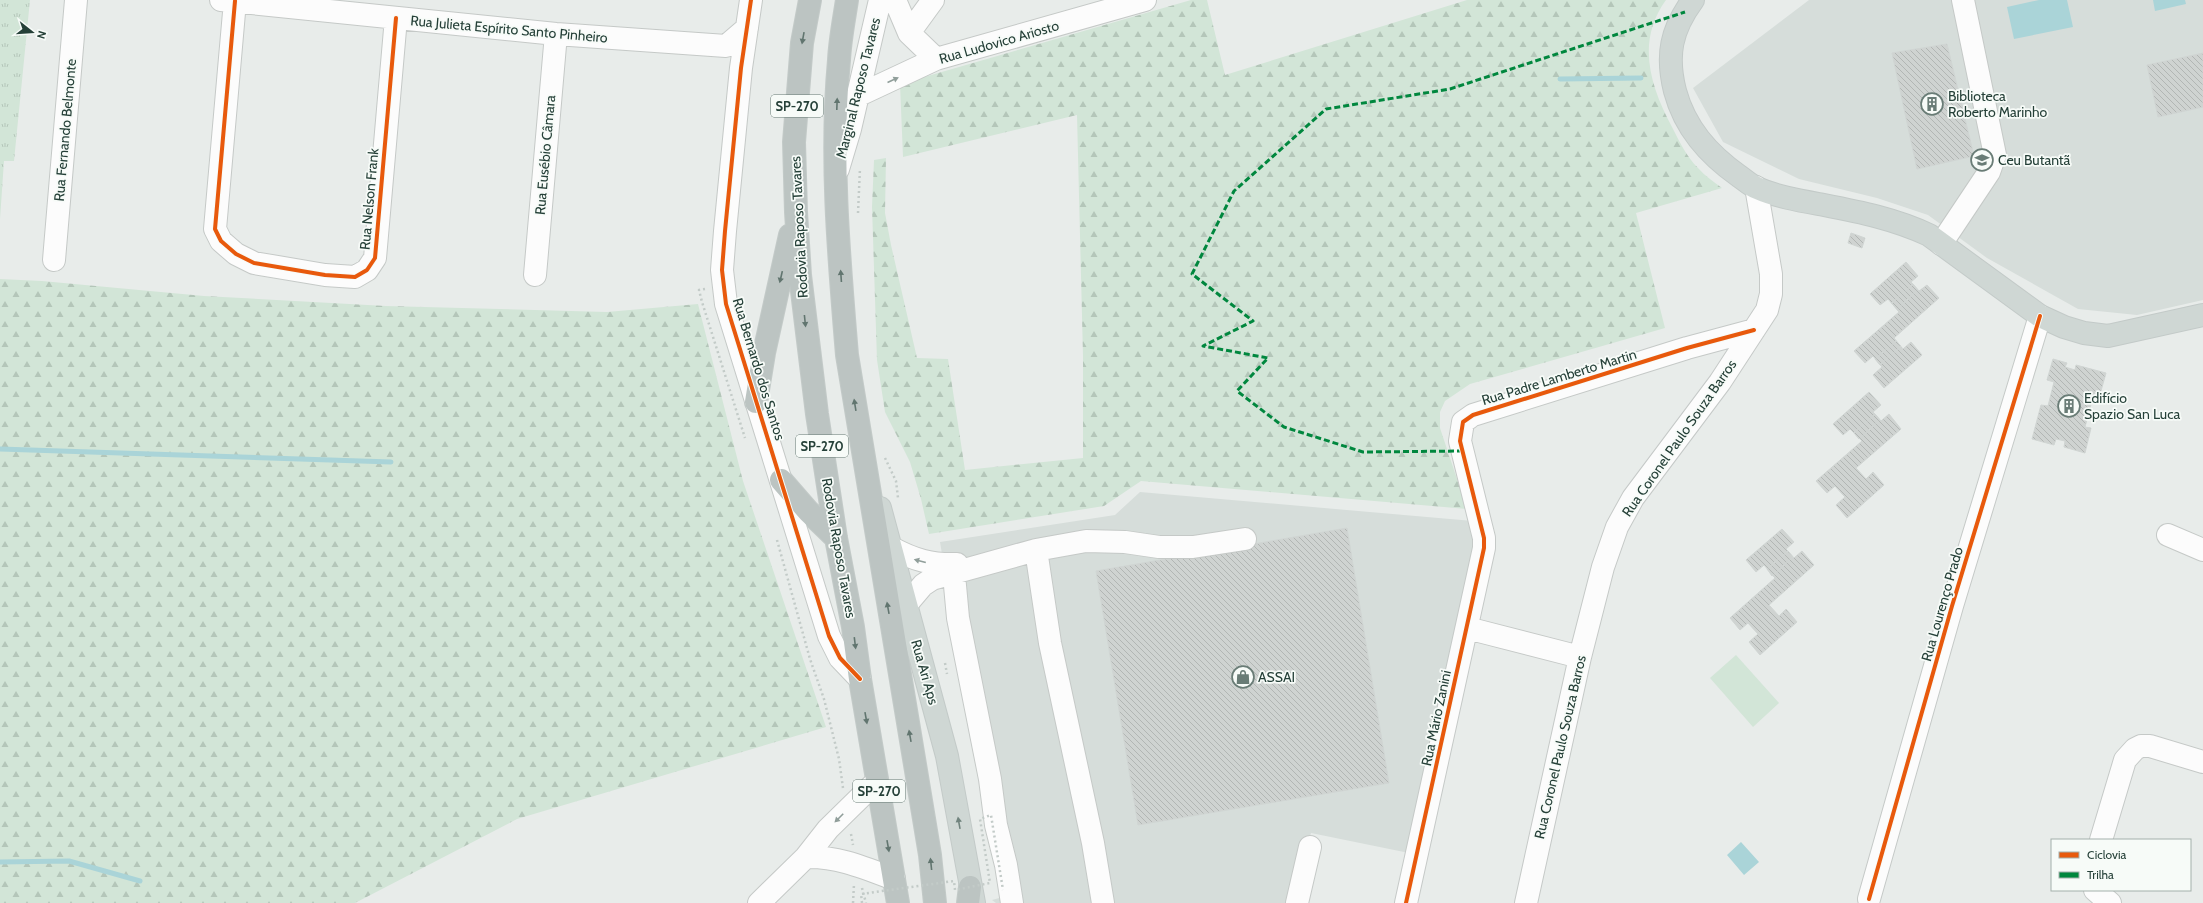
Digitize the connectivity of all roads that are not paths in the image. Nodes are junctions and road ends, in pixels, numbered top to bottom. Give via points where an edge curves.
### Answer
1 (76, 0) edge
2 (751, 0) edge
3 (810, 0) edge
4 (847, 0) edge
5 (880, 0) edge
6 (895, 0) edge
7 (933, 0) edge
8 (1145, 0) edge
9 (1693, 0) edge
10 (1963, 0) edge
11 (228, 1) edge
12 (1123, 4) edge
13 (396, 18) junction
14 (747, 28) junction
15 (910, 33) junction
16 (556, 34) junction
17 (726, 46) junction
18 (936, 59) junction
19 (741, 68) junction
20 (857, 96) junction
21 (836, 176) junction
22 (1756, 187) junction
23 (796, 212) junction
24 (1942, 244) junction
25 (54, 260) dead end
26 (535, 275) dead end
27 (2203, 315) edge
28 (2040, 316) junction
29 (1754, 330) junction
30 (756, 402) junction
31 (862, 444) junction
32 (781, 480) junction
33 (2168, 535) dead end
34 (836, 538) junction
35 (1484, 538) joint
36 (1245, 539) dead end
37 (892, 548) junction
38 (1036, 550) junction
39 (2203, 550) edge
40 (954, 568) junction
41 (906, 605) junction
42 (1467, 628) junction
43 (1580, 657) junction
44 (860, 679) junction
45 (2203, 762) edge
46 (877, 781) junction
47 (2101, 839) edge
48 (1310, 847) dead end
49 (806, 857) junction
50 (894, 879) junction
51 (2096, 891) edge
52 (1007, 896) edge
53 (971, 898) edge
54 (1869, 899) dead end
55 (759, 903) edge
56 (898, 903) edge
57 (935, 903) edge
58 (1103, 903) edge
59 (1297, 903) edge
60 (1406, 903) edge
61 (1526, 903) edge
62 (2110, 903) edge

1 - 25 street, Rua Fernando Belmonte
2 - 14 street, Rua Bernardo dos Santos
3 -> 23 highway, Rodovia Raposo Tavares / SP-270 via 802,43 794,142
21 -> 4 highway, SP-270 via 839,60
5 - 20 street, Marginal Raposo Tavares
6 - 15 street
7 - 15 street
8 - 12 street, Rua Ludovico Ariosto
9 - 22 main road via 1676,27 1670,56 1677,98 1696,137 1728,168
10 - 24 street via 1995,155 1989,172
11 - 13 street, Rua Julieta Espírito Santo Pinheiro
11 - 13 street, Rua Nelson Frank via 215,229 226,246 254,263 325,275 355,276 367,270 374,258
12 - 18 street, Rua Ludovico Ariosto
13 - 16 street, Rua Julieta Espírito Santo Pinheiro
14 - 17 street
14 - 19 street, Rua Bernardo dos Santos
15 - 18 street
16 - 17 street, Rua Julieta Espírito Santo Pinheiro
16 - 26 street, Rua Eusébio Câmara
17 - 19 street
20 -> 18 street, Rua Ludovico Ariosto
19 - 30 street, Rua Bernardo dos Santos via 722,270 732,329
20 - 21 street, Marginal Raposo Tavares
31 -> 21 highway, SP-270 via 847,355
22 - 24 main road via 1802,201 1888,219 1928,234
22 - 29 street, Rua Coronel Paulo Souza Barros via 1772,274 1767,310
23 -> 30 highway via 764,353
23 -> 34 highway, Rodovia Raposo Tavares / SP-270 via 807,338
24 - 28 main road
27 - 28 main road via 2108,336 2084,333
28 - 54 street, Rua Lourenço Prado via 1952,606
29 - 35 street, Rua Padre Lamberto Martin via 1687,348 1473,415 1463,422 1460,440
29 - 43 street, Rua Coronel Paulo Souza Barros via 1720,382 1633,498 1616,527
30 - 32 street, Rua Bernardo dos Santos
31 - 37 main road, Rua Ari Aps
57 -> 31 highway, SP-270 via 930,855
32 - 34 highway
32 - 44 street, Rua Bernardo dos Santos via 829,636 840,658
33 - 39 street
34 -> 44 highway, Rodovia Raposo Tavares / SP-270
35 - 42 street, Rua Mário Zanini via 1482,561
36 - 38 street via 1193,547 1086,541
40 -> 37 street via 912,559
37 - 41 main road, Rua Ari Aps
38 - 40 street via 1000,560
38 - 58 street via 1050,643 1086,807
40 - 41 street via 929,580
40 - 52 street via 958,618 990,779 996,825 1006,864
53 -> 41 main road, Rua Ari Aps via 947,756
42 - 43 street
42 - 60 street, Rua Mário Zanini
43 - 61 street, Rua Coronel Paulo Souza Barros
44 -> 46 highway, Rodovia Raposo Tavares / SP-270
45 - 47 street via 2150,746 2134,749 2124,760
46 -> 49 street via 816,842
46 -> 50 highway, Rodovia Raposo Tavares / SP-270
48 - 59 street
49 - 50 street via 822,856
49 - 55 street
50 - 56 highway, Rodovia Raposo Tavares / SP-270
51 - 62 street

